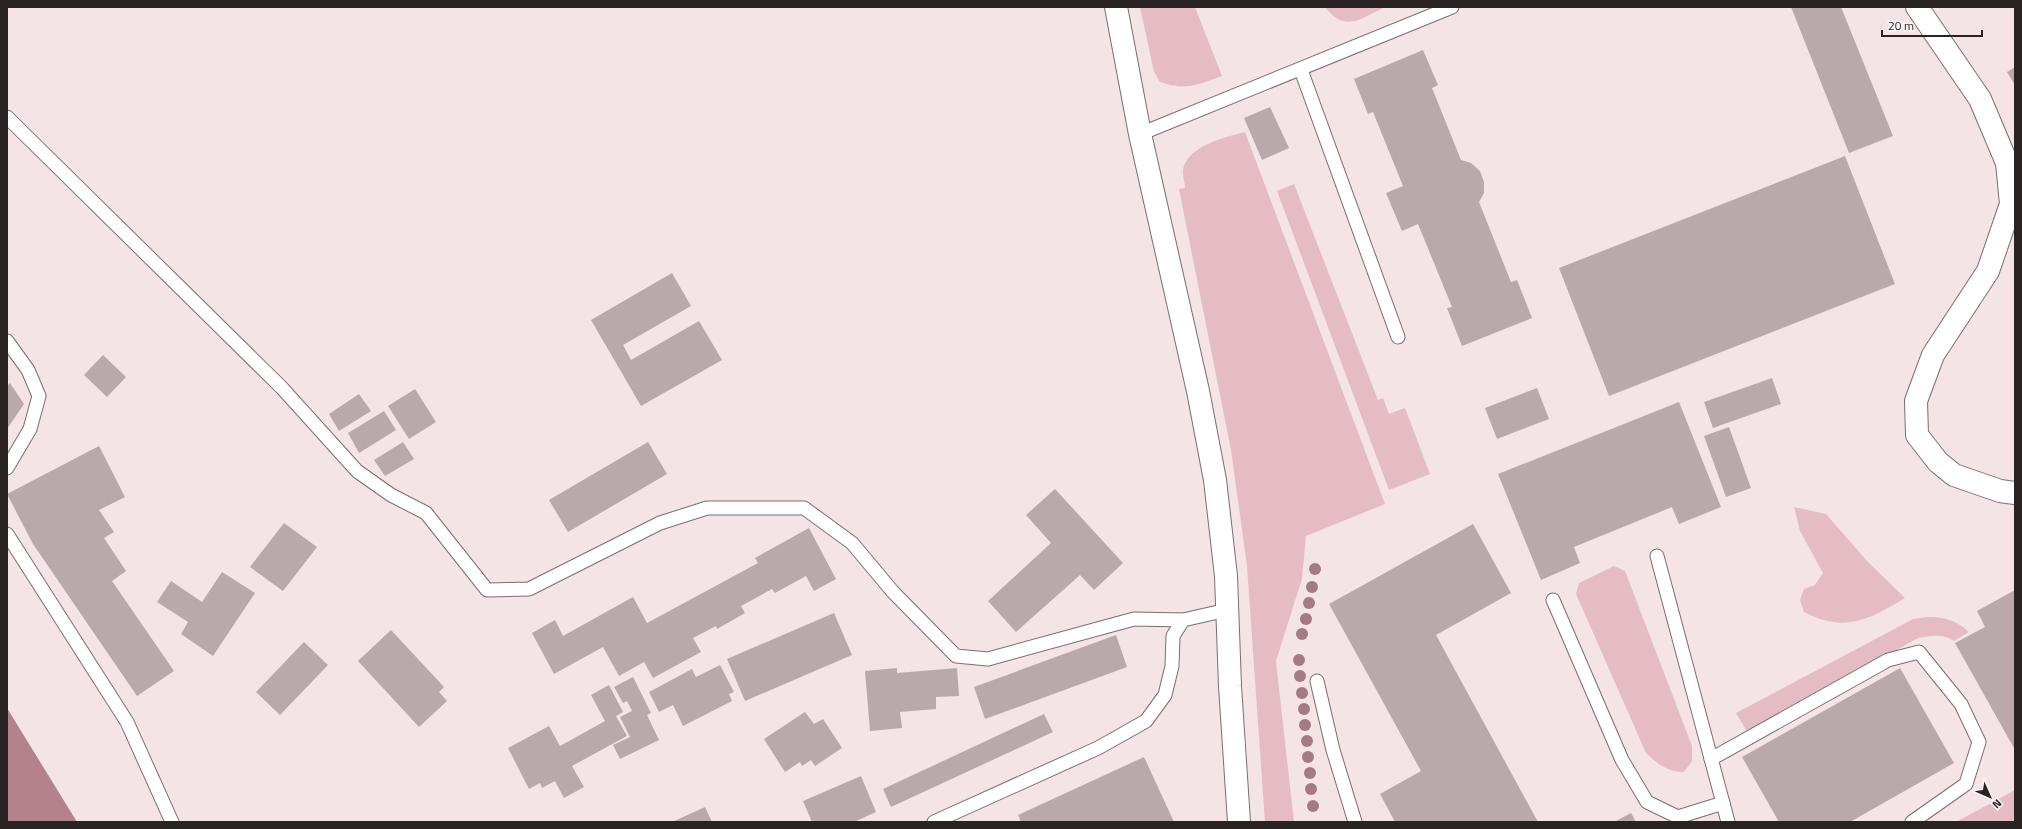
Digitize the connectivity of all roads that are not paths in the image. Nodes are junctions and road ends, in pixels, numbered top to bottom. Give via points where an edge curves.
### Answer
1 (1116, 7) edge
2 (1452, 7) edge
3 (1918, 7) edge
4 (1301, 70) junction
5 (7, 118) edge
6 (1140, 134) junction
7 (1398, 337) dead end
8 (7, 341) edge
9 (7, 468) edge
10 (2015, 493) edge
11 (7, 534) edge
12 (1657, 556) dead end
13 (1553, 600) dead end
14 (1227, 610) junction
15 (1183, 620) junction
16 (1317, 680) dead end
17 (1711, 759) junction
18 (1723, 802) junction
19 (172, 822) edge
20 (934, 822) edge
21 (1239, 822) edge
22 (1355, 822) edge
23 (1728, 822) edge
24 (1912, 822) edge

1 - 6 street
2 - 4 lane
3 - 10 street via 1980,99 2007,163 2011,204 1988,271 1933,355 1916,401 1917,435 1938,462 1954,475 2000,491
4 - 6 lane
4 - 7 lane
5 - 15 lane via 282,388 357,471 391,495 426,513 486,590 529,589 660,523 707,508 804,508 852,543 893,592 956,656 988,659 1134,619
6 - 14 street via 1198,392 1214,480 1226,576
8 - 9 lane via 28,370 40,396 30,429
11 - 19 lane via 126,722
12 - 17 lane
13 - 18 lane via 1622,760 1647,802 1678,817
14 - 15 lane
14 - 21 street
15 - 20 lane via 1173,636 1172,666 1165,695 1146,721 1098,748
16 - 22 lane via 1333,750
17 - 18 lane
17 - 24 lane via 1888,660 1919,652 1961,704 1979,742 1966,784
18 - 23 lane

